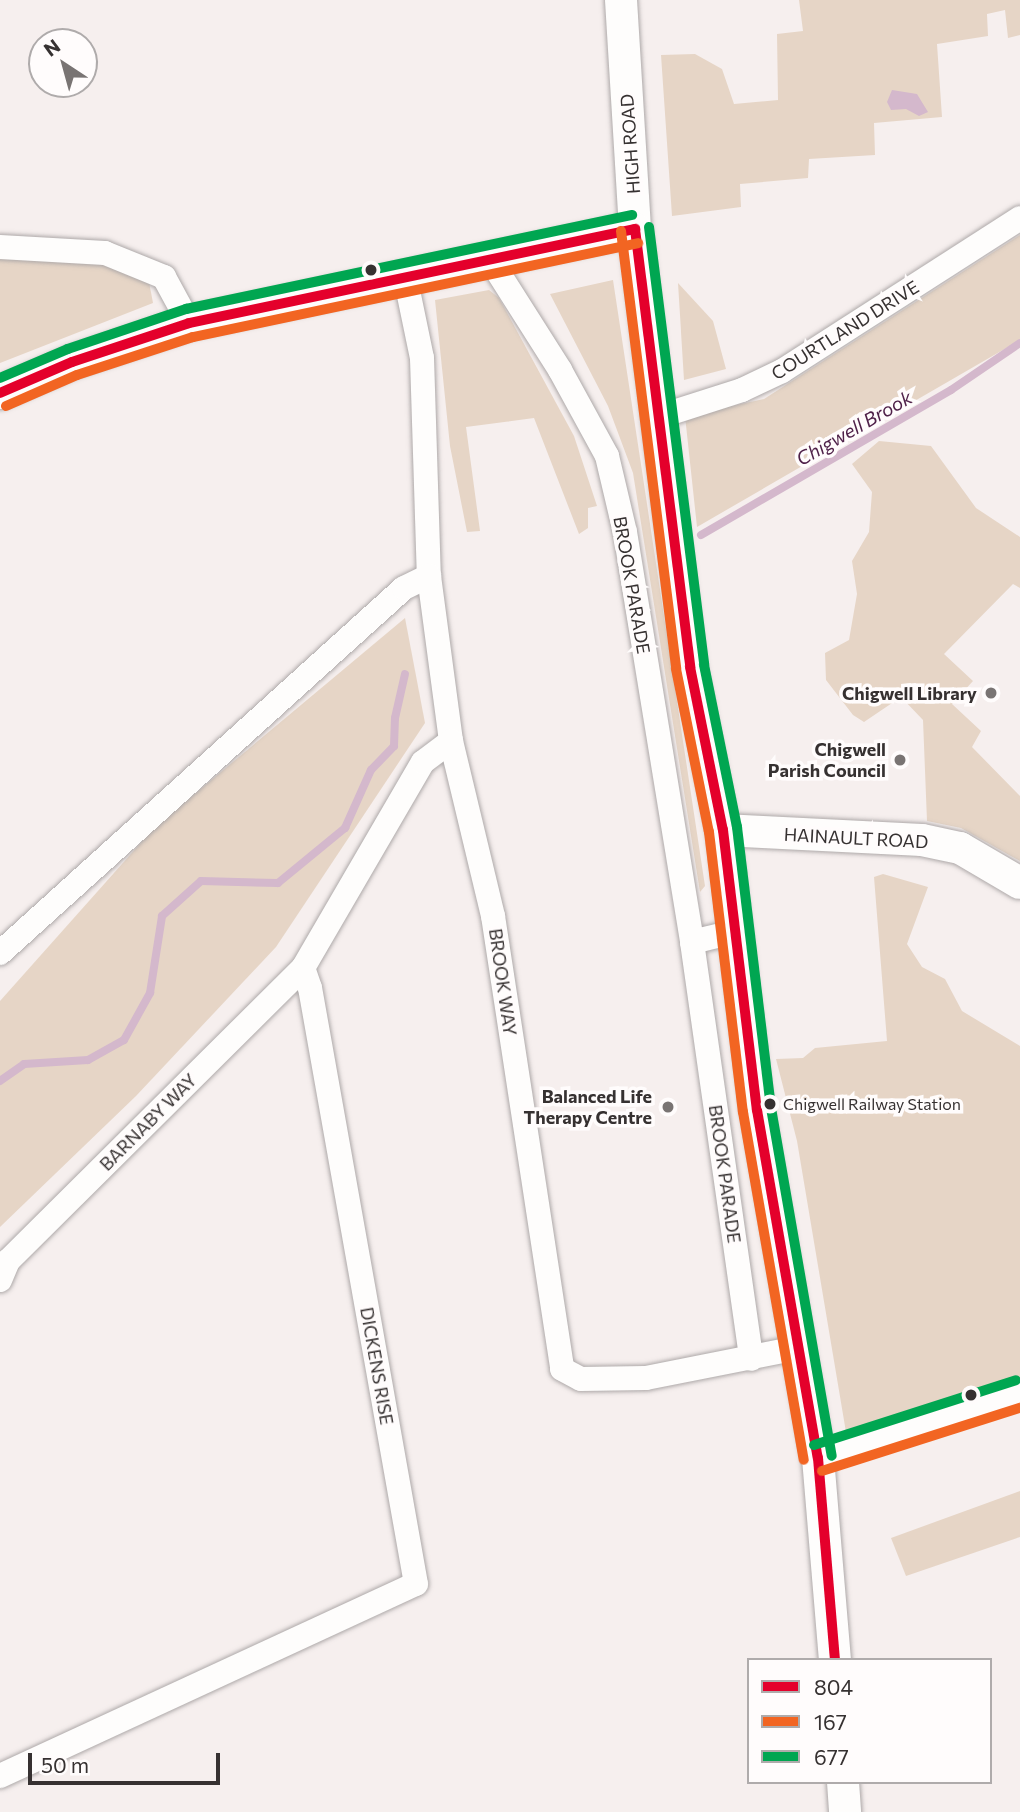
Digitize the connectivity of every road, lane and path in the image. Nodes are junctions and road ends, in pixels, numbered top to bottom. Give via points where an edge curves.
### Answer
1 (621, 0) edge
2 (1020, 218) edge
3 (635, 229) junction
4 (0, 247) edge
5 (489, 258) junction
6 (405, 276) junction
7 (189, 323) junction
8 (0, 393) edge
9 (658, 417) junction
10 (429, 576) junction
11 (451, 741) junction
12 (723, 830) junction
13 (1020, 883) edge
14 (733, 932) junction
15 (692, 942) junction
16 (0, 953) edge
17 (303, 968) junction
18 (0, 1280) edge
19 (798, 1348) junction
20 (751, 1359) junction
21 (1020, 1393) edge
22 (818, 1458) junction
23 (835, 1658) edge
24 (0, 1776) edge
25 (843, 1784) edge
26 (845, 1812) edge

1 - 3 main road, HIGH ROAD
2 - 9 street, COURTLAND DRIVE via 782,371 742,390
3 - 5 main road
3 - 9 main road, HIGH ROAD
4 - 7 street via 105,253 164,277
5 - 6 main road
5 - 15 street, BROOK PARADE via 560,370 607,456 625,532
6 - 7 main road
6 - 10 street, BROOK WAY via 422,358
7 - 8 main road via 72,362
9 - 12 main road, HIGH ROAD via 690,667
10 - 11 street, BROOK WAY
10 - 16 street via 404,588
11 - 17 street via 423,762
11 - 20 street, BROOK WAY via 493,916 559,1361 567,1375 581,1379 646,1378
12 - 13 main road, HAINAULT ROAD via 922,840 960,848
12 - 14 main road, HIGH ROAD
14 - 15 street
14 - 19 main road, HIGH ROAD via 757,1110
15 - 20 street, BROOK PARADE
17 - 18 street, BARNABY WAY via 8,1261
17 - 24 street, DICKENS RISE via 416,1584
19 - 20 street
19 - 22 main road, HIGH ROAD
21 - 22 street
22 - 23 main road, HIGH ROAD
25 - 26 main road

